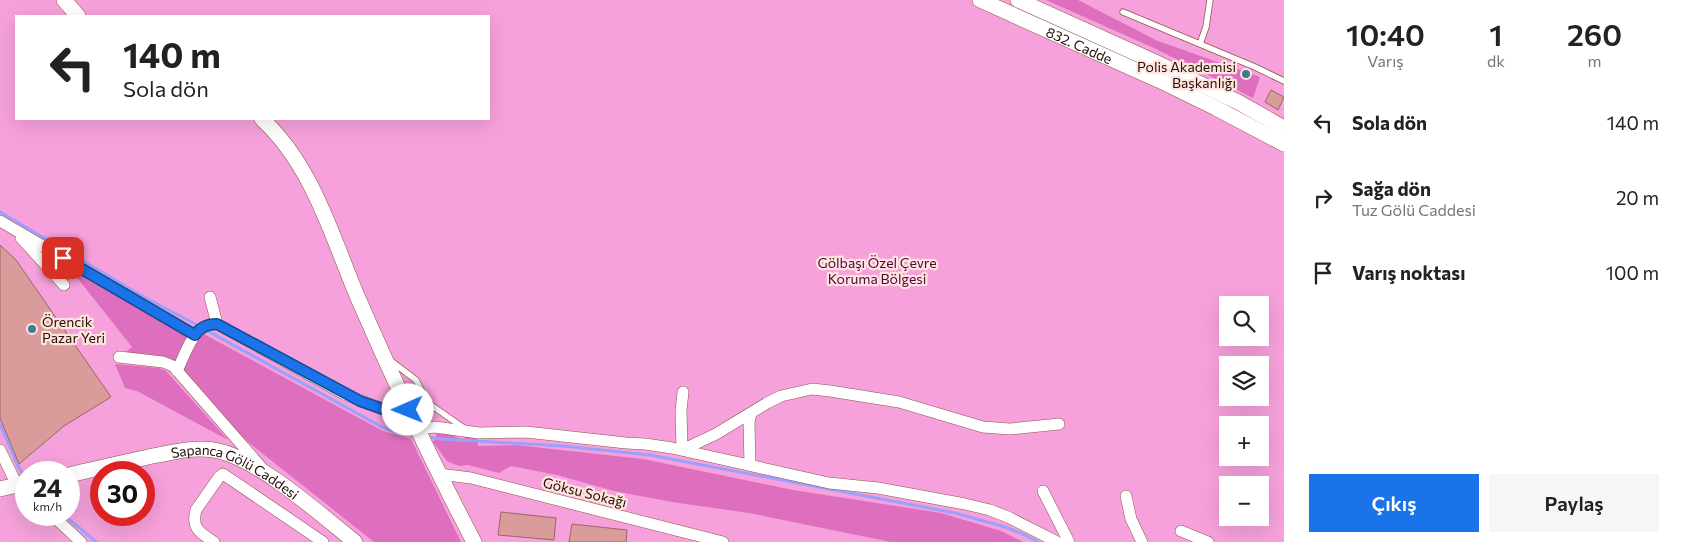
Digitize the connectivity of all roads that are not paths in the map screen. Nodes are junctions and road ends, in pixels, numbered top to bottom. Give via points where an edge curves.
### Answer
1 (64, 0) edge
2 (980, 0) edge
3 (1018, 0) edge
4 (1210, 0) edge
5 (1123, 12) dead end
6 (77, 15) edge
7 (1200, 44) junction
8 (1284, 81) edge
9 (263, 120) edge
10 (1284, 128) edge
11 (1284, 144) edge
12 (0, 221) edge
13 (13, 229) junction
14 (64, 285) dead end
15 (210, 297) dead end
16 (204, 329) junction
17 (384, 356) junction
18 (119, 357) dead end
19 (178, 371) junction
20 (683, 392) dead end
21 (408, 410) junction
22 (751, 413) junction
23 (1059, 424) dead end
24 (417, 429) junction
25 (470, 432) junction
26 (0, 450) edge
27 (682, 450) junction
28 (750, 465) junction
29 (80, 472) edge
30 (439, 474) junction
31 (270, 477) junction
32 (15, 478) edge
33 (15, 486) edge
34 (0, 489) edge
35 (1043, 491) dead end
36 (1126, 496) dead end
37 (314, 510) junction
38 (64, 526) edge
39 (302, 527) junction
40 (1181, 530) dead end
41 (81, 542) edge
42 (214, 542) edge
43 (323, 542) edge
44 (355, 542) edge
45 (474, 542) edge
46 (723, 542) edge
47 (1057, 542) edge
48 (1069, 542) edge
49 (1142, 542) edge
50 (1208, 542) edge

1 - 6 street
2 - 11 street, 832. Cadde via 1166,84
3 - 10 street, 832. Cadde via 1153,61
4 - 7 lane
5 - 7 lane
7 - 8 lane
9 - 17 street via 288,150 320,204
12 - 13 street
13 - 14 street
13 - 16 street
15 - 16 street
16 - 19 street
16 - 21 street via 360,401 394,413
17 - 21 street
17 - 25 lane via 416,380 428,403
18 - 19 street via 163,362
19 - 31 street
20 - 27 street
21 - 24 street
22 - 23 street via 781,396 812,389 899,402 983,427 1010,429
22 - 27 street
22 - 28 street
24 - 25 street
24 - 30 street
25 - 27 street via 526,432
26 - 32 street
27 - 28 street
28 - 47 street via 829,483 878,488 990,510
29 - 31 street, Sapanca Gölü Caddesi via 186,450 204,450 236,457
30 - 45 street
30 - 46 street, Göksu Sokağı via 471,478
31 - 37 street, Sapanca Gölü Caddesi
33 - 34 street
35 - 48 street
36 - 49 street via 1131,519
37 - 39 street
37 - 44 street, Sapanca Gölü Caddesi
38 - 41 street
39 - 42 street via 221,474 195,514 199,532
39 - 43 street
40 - 50 street

